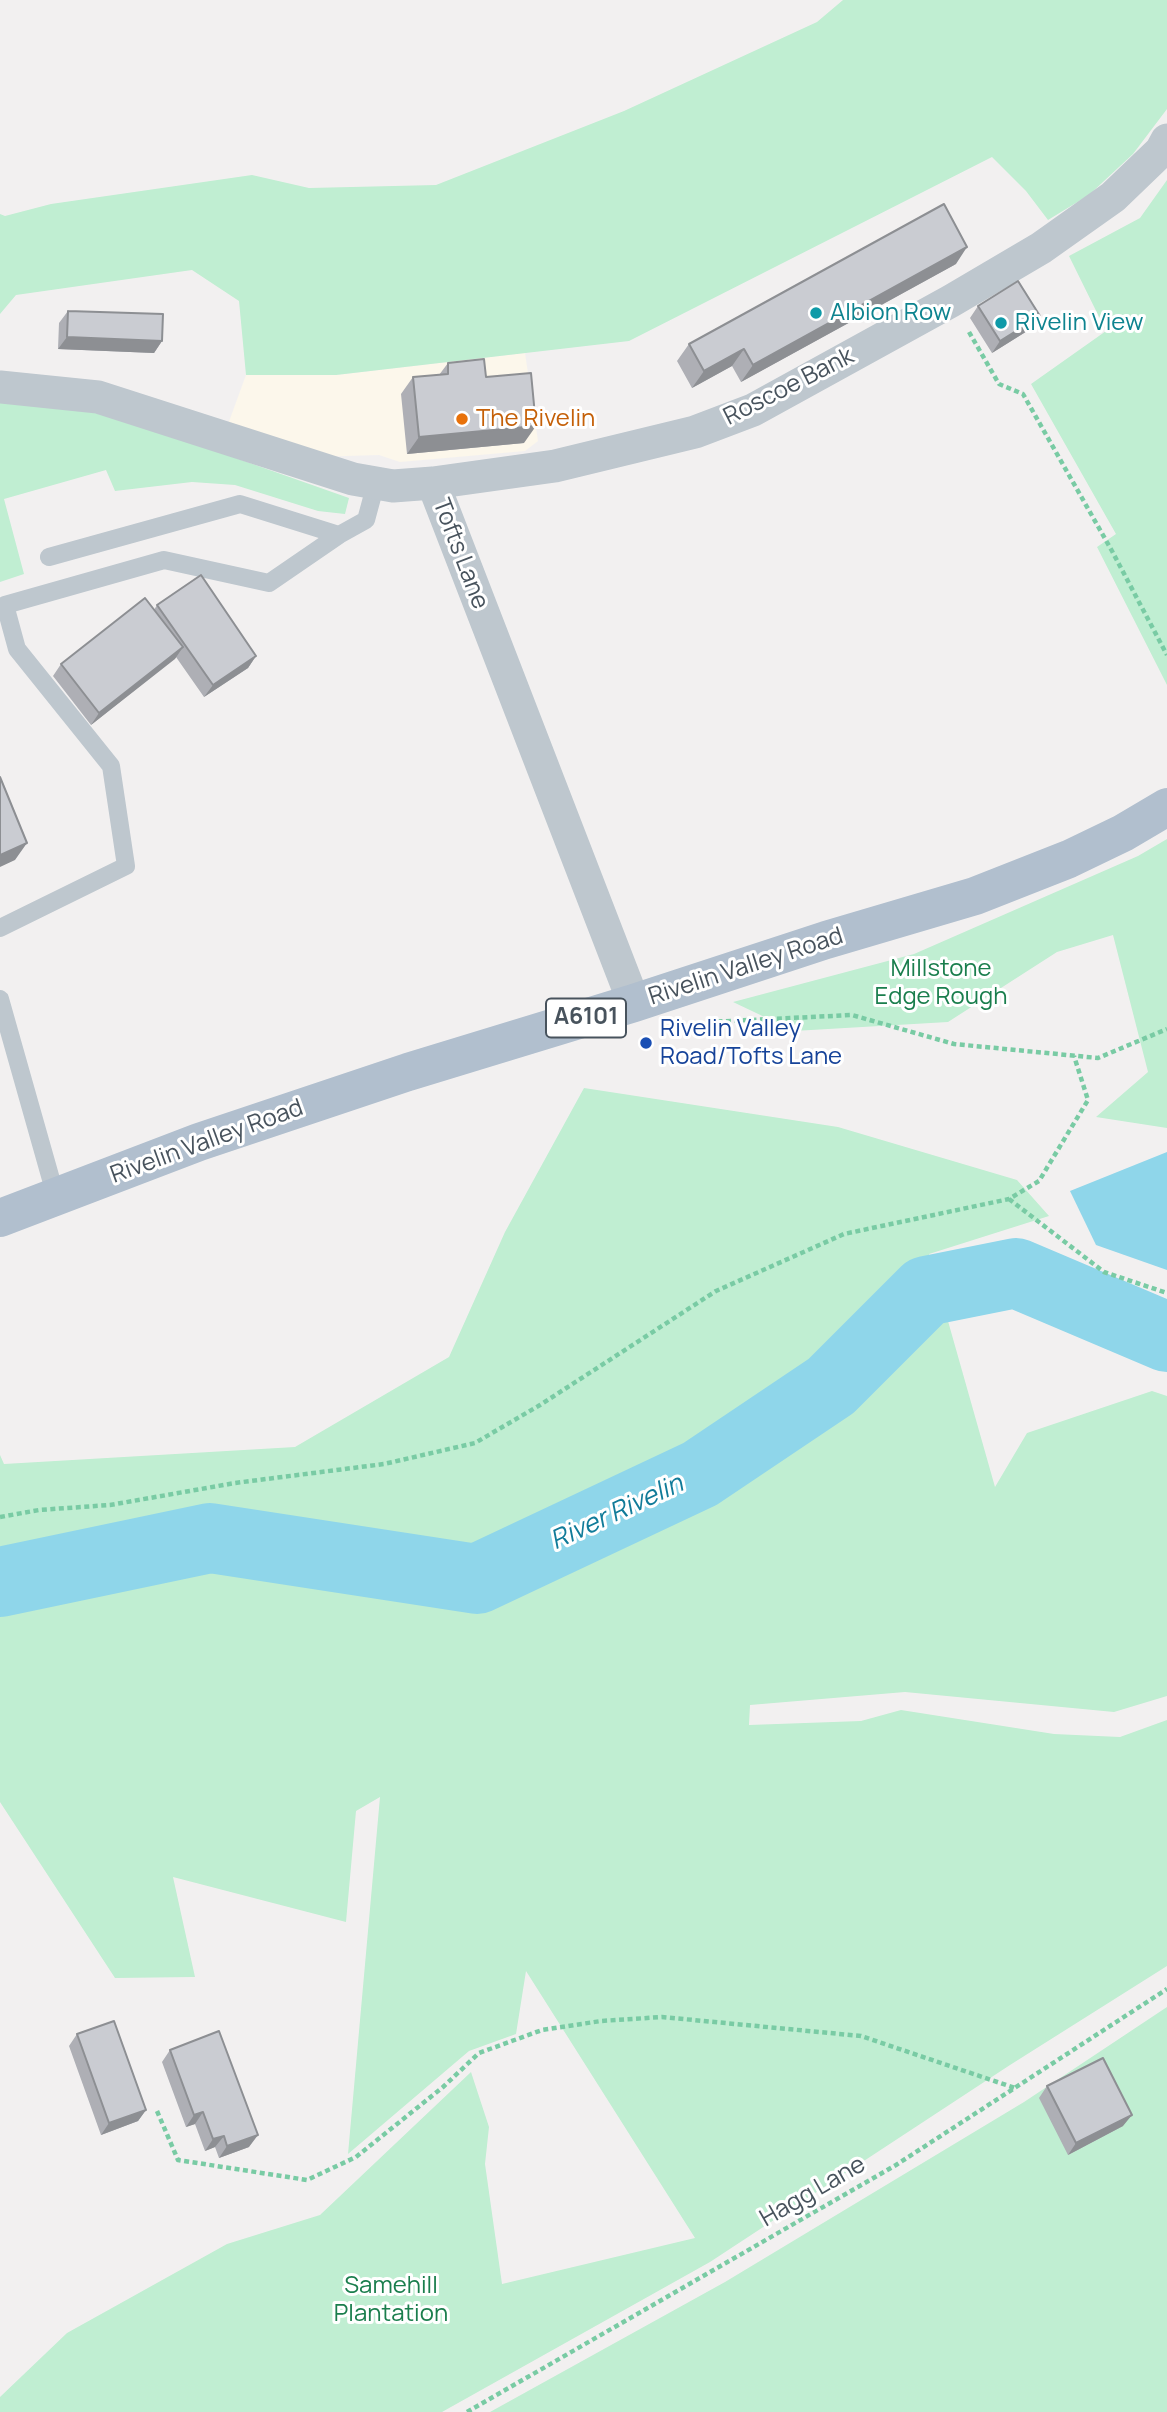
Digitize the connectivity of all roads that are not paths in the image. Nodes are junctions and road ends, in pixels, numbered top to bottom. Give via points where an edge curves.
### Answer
1 (1167, 140) edge
2 (0, 387) edge
3 (376, 483) junction
4 (433, 483) junction
5 (339, 535) junction
6 (49, 557) dead end
7 (1167, 807) edge
8 (0, 928) edge
9 (0, 999) edge
10 (634, 1003) junction
11 (56, 1197) junction
12 (0, 1218) edge

1 - 4 street, Roscoe Bank via 1113,197 1041,248 753,410 695,432 555,466
2 - 3 street, Tofts Lane via 98,397
3 - 4 street, Tofts Lane
3 - 5 lane via 366,520
4 - 10 street, Tofts Lane
5 - 6 lane via 240,505
5 - 8 lane via 269,583 164,559 5,606 17,649 111,765 126,866
7 - 10 main road, Rivelin Valley Road / A6101 via 1069,859 975,896
9 - 11 lane
10 - 11 main road, Rivelin Valley Road / A6101 via 395,1076 199,1142
11 - 12 main road, Rivelin Valley Road / A6101

